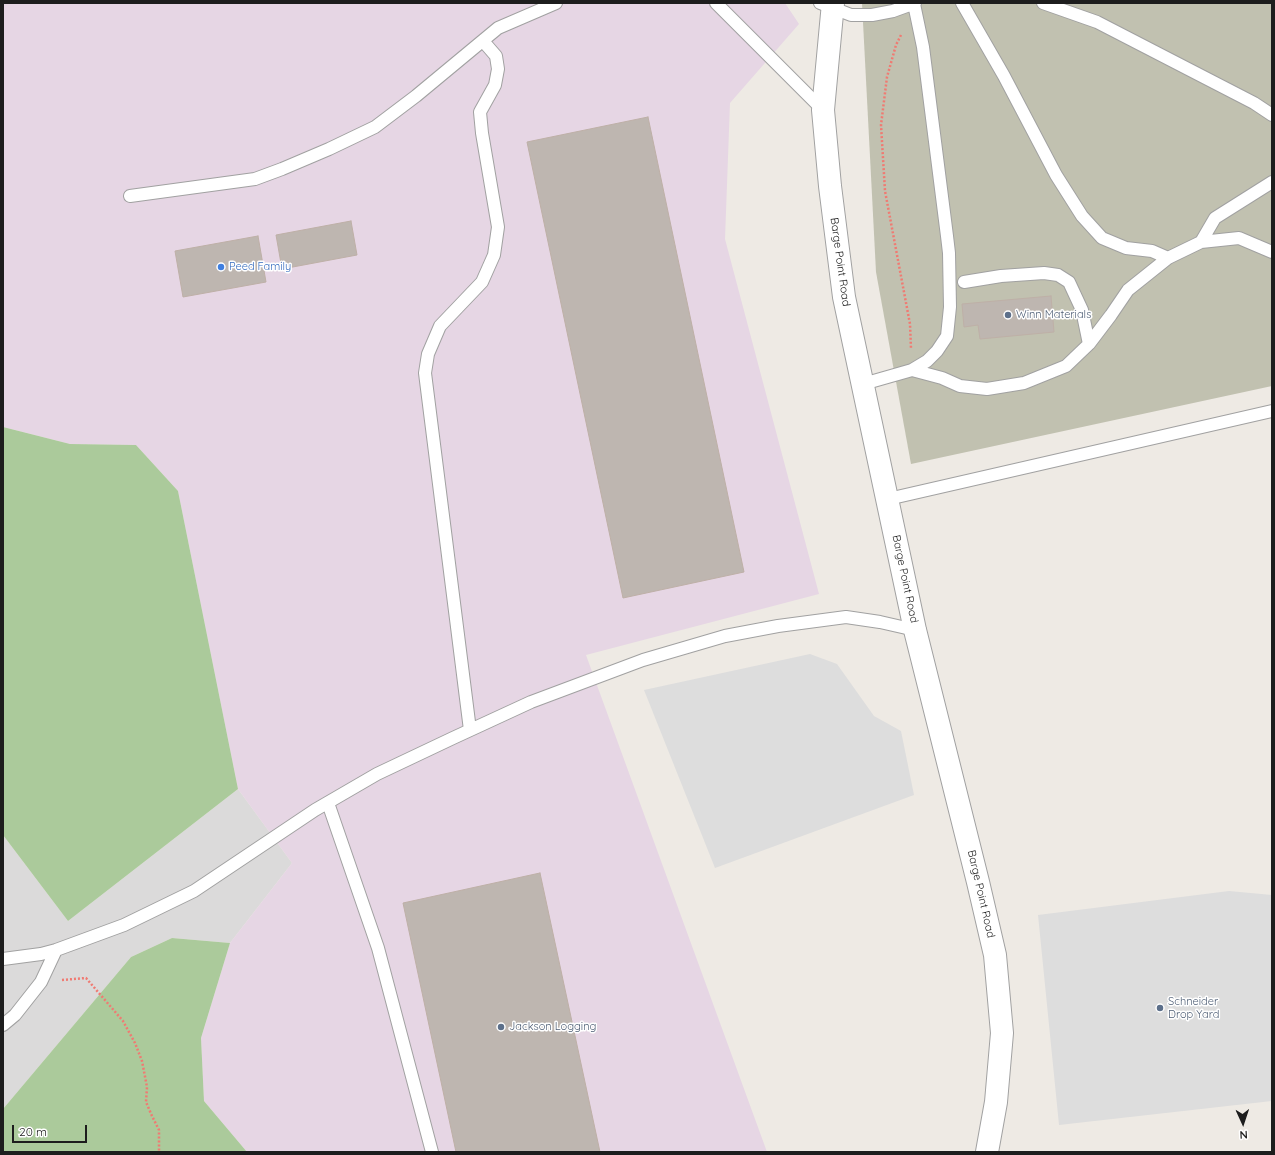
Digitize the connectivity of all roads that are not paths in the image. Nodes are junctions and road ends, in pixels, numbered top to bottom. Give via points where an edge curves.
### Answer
1 (556, 3) edge
2 (716, 3) edge
3 (915, 3) edge
4 (962, 3) edge
5 (1043, 3) edge
6 (828, 4) edge
7 (483, 41) junction
8 (822, 110) junction
9 (1272, 114) edge
10 (1272, 182) edge
11 (130, 196) dead end
12 (1201, 242) junction
13 (1272, 252) edge
14 (1168, 258) junction
15 (964, 282) dead end
16 (1089, 344) junction
17 (912, 370) junction
18 (863, 384) junction
19 (1272, 411) edge
20 (888, 499) junction
21 (915, 630) junction
22 (470, 730) junction
23 (328, 803) junction
24 (56, 950) junction
25 (3, 959) edge
26 (3, 1025) edge
27 (432, 1152) edge
28 (987, 1152) edge

1 - 7 lane via 498,28
2 - 8 lane
3 - 6 lane via 893,12 872,16 851,14
3 - 17 lane via 949,253 950,307 947,336 927,361
4 - 14 lane via 1056,175 1082,216 1102,238 1126,248 1152,251
5 - 9 lane via 1097,22
6 - 8 street, Barge Point Road
7 - 11 lane via 375,127 322,152 256,179
7 - 22 lane via 496,56 498,69 495,85 480,112 498,227 494,255 482,282 440,326 428,354 425,373
8 - 18 street, Barge Point Road via 844,297
10 - 12 lane via 1215,218
12 - 13 lane via 1239,238
12 - 14 lane
14 - 16 lane via 1128,290
15 - 16 lane via 1001,276 1044,273 1058,275 1069,282 1082,310
16 - 17 lane via 1066,366 1024,383 994,388 960,386
17 - 18 lane
18 - 20 street, Barge Point Road
19 - 20 lane
20 - 21 street, Barge Point Road
21 - 22 lane via 846,617 725,636 643,660 531,702
21 - 28 street, Barge Point Road via 995,955 1002,1033 996,1102
22 - 23 lane via 377,774
23 - 24 lane via 194,891 124,925
23 - 27 lane via 378,948
24 - 25 lane
24 - 26 lane via 41,982 15,1015

